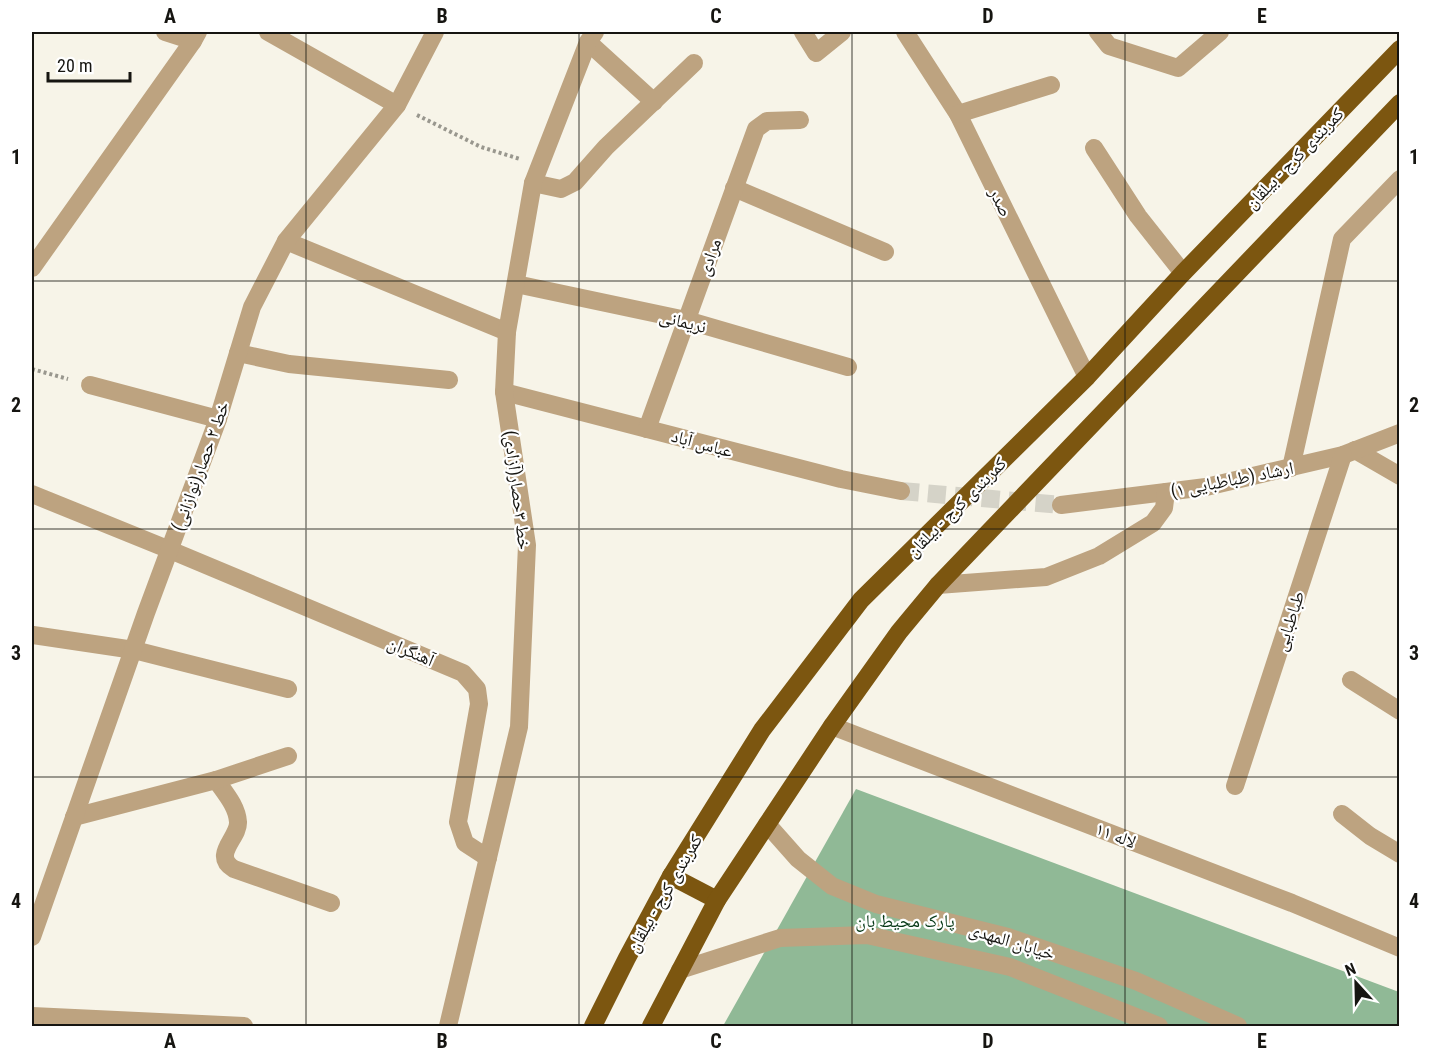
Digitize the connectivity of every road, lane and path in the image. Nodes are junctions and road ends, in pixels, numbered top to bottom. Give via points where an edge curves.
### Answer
1 (165, 32) edge
2 (268, 32) edge
3 (435, 32) edge
4 (804, 32) edge
5 (842, 32) edge
6 (905, 32) edge
7 (1098, 32) edge
8 (1220, 32) edge
9 (196, 36) edge
10 (591, 37) edge
11 (1400, 49) edge
12 (694, 63) dead end
13 (1051, 85) dead end
14 (654, 102) junction
15 (1400, 103) edge
16 (397, 105) junction
17 (958, 114) junction
18 (800, 120) dead end
19 (1094, 148) dead end
20 (540, 166) junction
21 (1400, 179) edge
22 (533, 183) junction
23 (734, 188) junction
24 (286, 241) junction
25 (885, 252) dead end
26 (32, 268) edge
27 (1183, 273) junction
28 (516, 284) junction
29 (686, 320) junction
30 (507, 332) junction
31 (238, 353) junction
32 (848, 367) dead end
33 (32, 369) edge
34 (1087, 377) junction
35 (449, 380) dead end
36 (90, 385) joint
37 (504, 392) junction
38 (218, 419) junction
39 (646, 429) junction
40 (1400, 433) edge
41 (1349, 453) junction
42 (1291, 468) junction
43 (1400, 476) edge
44 (901, 491) tunnel mouth
45 (1166, 492) junction
46 (32, 494) edge
47 (1061, 505) tunnel mouth
48 (170, 550) junction
49 (938, 585) junction
50 (33, 635) dead end
51 (134, 650) junction
52 (1351, 680) dead end
53 (288, 689) dead end
54 (1400, 711) edge
55 (832, 726) junction
56 (288, 756) dead end
57 (216, 780) junction
58 (1235, 786) dead end
59 (1342, 814) dead end
60 (74, 817) junction
61 (767, 824) junction
62 (1400, 854) edge
63 (488, 858) junction
64 (671, 876) junction
65 (717, 900) junction
66 (331, 903) dead end
67 (876, 904) junction
68 (867, 935) junction
69 (32, 937) edge
70 (1400, 948) edge
71 (680, 970) junction
72 (32, 1017) edge
73 (244, 1026) edge
74 (448, 1026) edge
75 (593, 1026) edge
76 (651, 1026) edge
77 (1160, 1026) edge
78 (1238, 1026) edge

1 - 9 street
2 - 16 street
3 - 16 street, خط ۲ حصار(نوازانی)
4 - 5 street via 816,52
6 - 17 street, صدر
7 - 8 street via 1109,46 1178,68
9 - 26 street
10 - 14 street
10 - 20 street, خط ۳حصار(آزادی)
11 - 27 highway, کمربندی کرج - بیلقان
12 - 14 street
13 - 17 street
14 - 22 street via 575,182 561,189
15 - 49 highway, کمربندی کرج - بیلقان
16 - 20 path via 481,147
16 - 24 street, خط ۲ حصار(نوازانی)
17 - 34 street, صدر
18 - 23 street, مرادی via 767,121 756,129
19 - 27 street via 1138,216
20 - 22 street, خط ۳حصار(آزادی)
21 - 42 street via 1342,239
22 - 28 street, خط ۳حصار(آزادی)
23 - 25 street
23 - 29 street, مرادی
24 - 30 street
24 - 31 street, خط ۲ حصار(نوازانی) via 252,307
27 - 34 highway, کمربندی کرج - بیلقان
28 - 29 street, نریمانی
28 - 30 street, خط ۳حصار(آزادی)
29 - 32 street, نریمانی
29 - 39 street, مرادی
30 - 37 street, خط ۳حصار(آزادی)
31 - 35 street via 289,364
31 - 38 street, خط ۲ حصار(نوازانی)
33 - 36 path
34 - 64 highway, کمربندی کرج - بیلقان via 861,600 762,730
36 - 38 street
37 - 39 street, عباس آباد
37 - 63 street, خط ۳حصار(آزادی) via 527,545 519,727
38 - 48 street, خط ۲ حصار(نوازانی)
39 - 44 street, عباس آباد
40 - 41 street, ارشاد (طباطبایی ۱)
41 - 42 street, ارشاد (طباطبایی ۱)
41 - 43 street
41 - 58 street, طباطبایی
42 - 45 street, ارشاد (طباطبایی ۱) via 1206,488
45 - 47 street, ارشاد (طباطبایی ۱)
45 - 49 street via 1164,508 1153,523 1099,556 1046,577
46 - 48 street, آهنگران
48 - 51 street, خط ۲ حصار(نوازانی)
48 - 63 street, آهنگران via 464,673 477,689 478,704 458,822 465,843
49 - 55 highway, کمربندی کرج - بیلقان via 898,632
50 - 51 street
51 - 53 street
51 - 60 street, خط ۲ حصار(نوازانی)
52 - 54 street
55 - 61 highway, کمربندی کرج - بیلقان
55 - 70 street, لاله ۱۱
56 - 57 street
57 - 60 street
57 - 66 street via 237,816 238,826 226,848 228,865
59 - 62 street
60 - 69 street, خط ۲ حصار(نوازانی)
61 - 65 highway, کمربندی کرج - بیلقان
61 - 67 street, خیابان المهدی via 798,859 832,885
63 - 74 street, خط ۳حصار(آزادی)
64 - 65 highway
64 - 75 highway, کمربندی کرج - بیلقان
65 - 71 highway, کمربندی کرج - بیلقان
67 - 68 street
67 - 78 street, خیابان المهدی via 1008,937 1136,981
68 - 71 street, خیابان المهدی via 780,938
68 - 77 street, خیابان المهدی via 1010,967
71 - 76 highway, کمربندی کرج - بیلقان
72 - 73 street

